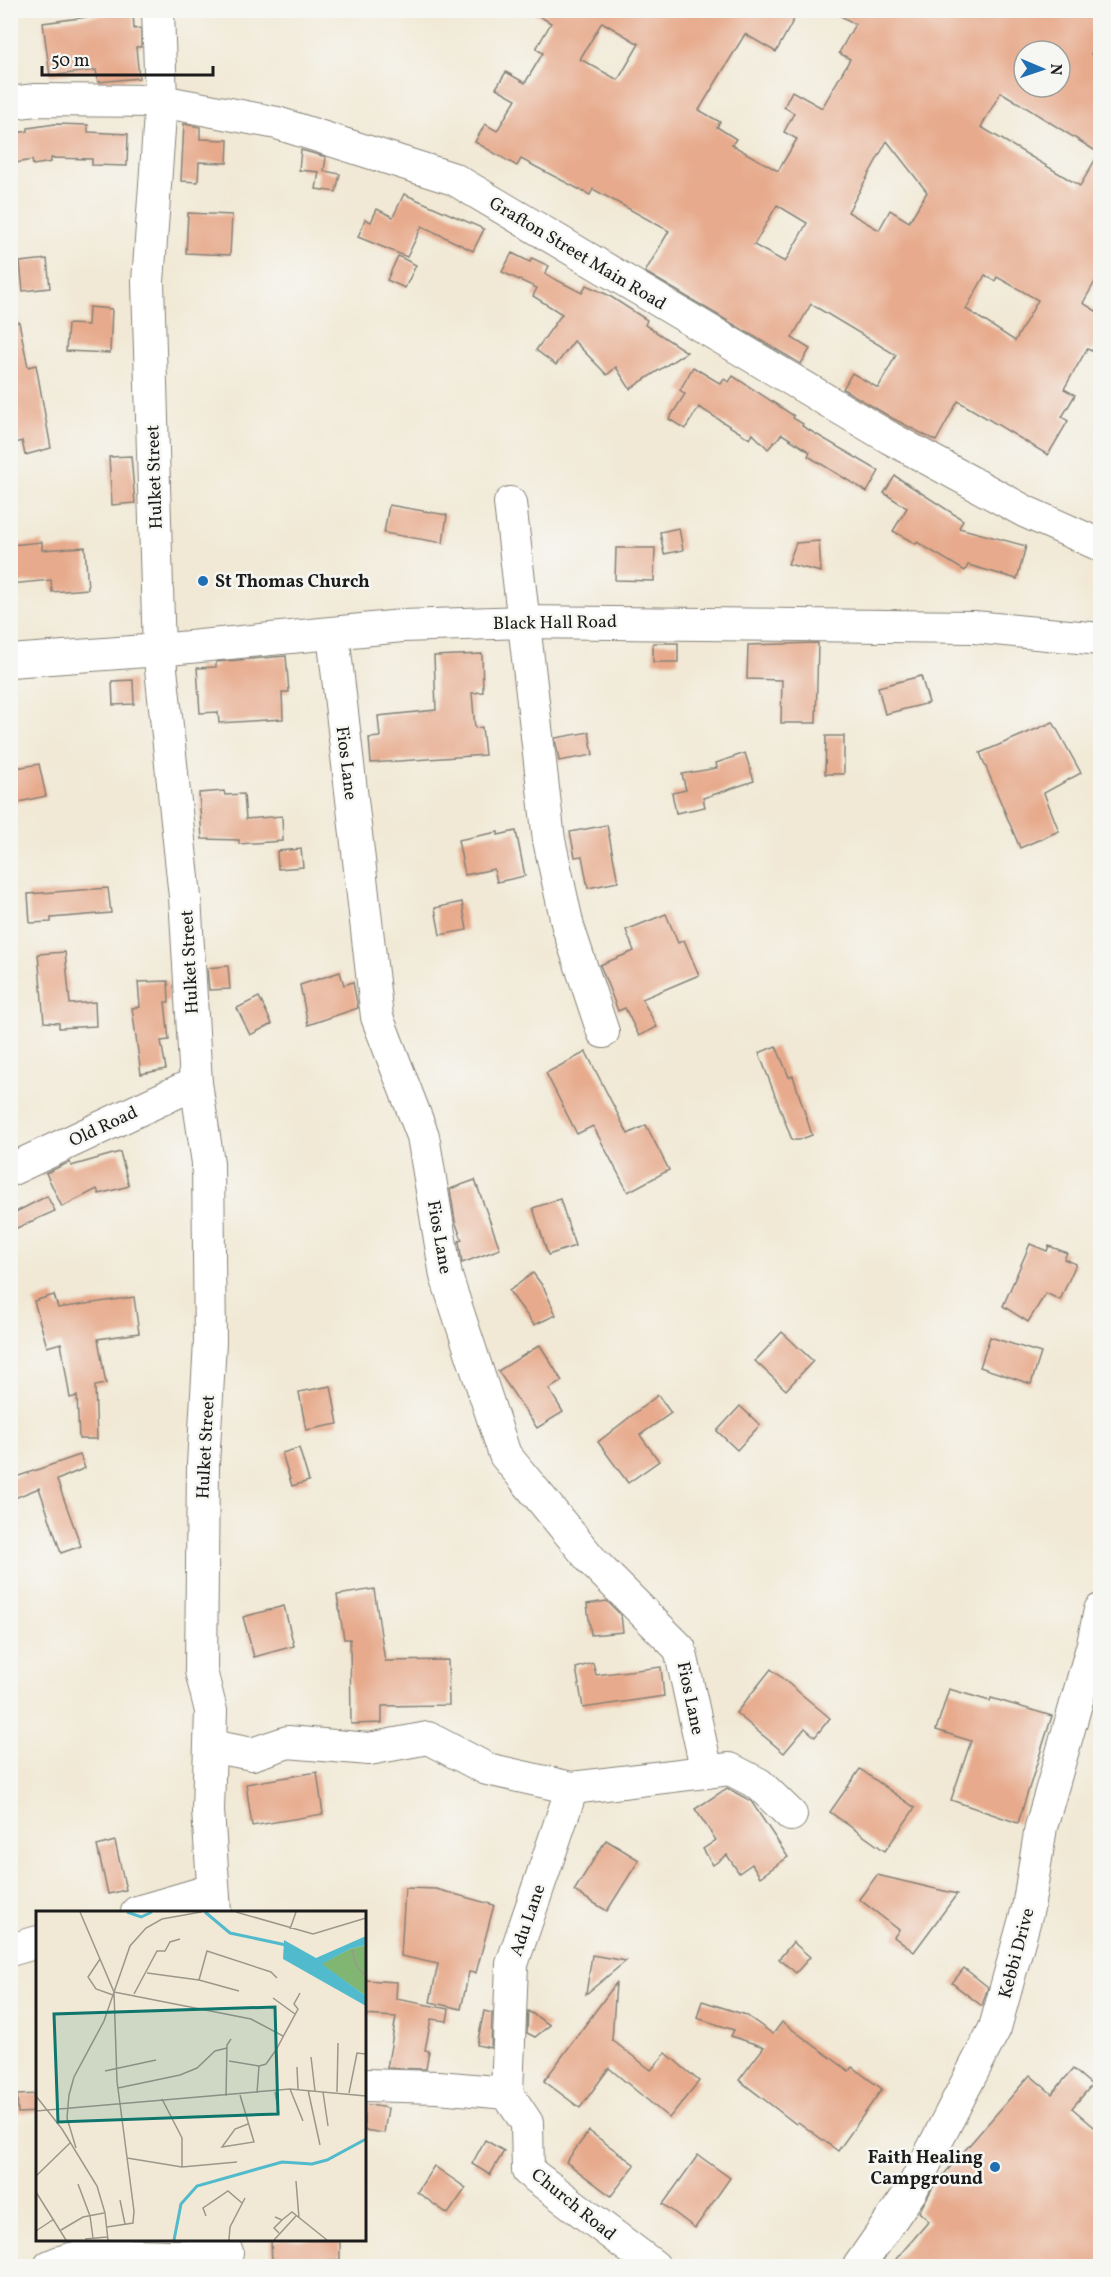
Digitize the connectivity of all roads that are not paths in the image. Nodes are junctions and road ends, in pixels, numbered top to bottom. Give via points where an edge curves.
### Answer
1 (158, 10) edge
2 (161, 101) junction
3 (10, 103) edge
4 (510, 503) dead end
5 (1101, 544) edge
6 (522, 622) junction
7 (333, 634) junction
8 (1101, 639) edge
9 (159, 650) junction
10 (10, 661) edge
11 (603, 1032) dead end
12 (196, 1083) junction
13 (10, 1170) edge
14 (1101, 1610) edge
15 (211, 1746) junction
16 (707, 1772) junction
17 (572, 1788) junction
18 (791, 1815) dead end
19 (213, 1901) edge
20 (144, 1911) edge
21 (36, 1943) edge
22 (10, 1950) edge
23 (366, 2085) edge
24 (507, 2093) junction
25 (228, 2252) edge
26 (50, 2266) edge
27 (654, 2266) edge
28 (858, 2266) edge

1 - 2 street, Hulket Street
2 - 3 street, Grafton Street Main Road
2 - 5 street, Grafton Street Main Road via 277,123 454,179 890,438 1026,512
2 - 9 street, Hulket Street via 148,282
4 - 6 street
6 - 7 street, Black Hall Road via 402,626
6 - 8 street, Black Hall Road via 974,627
6 - 11 street via 549,840 568,927
7 - 9 street, Black Hall Road
7 - 16 street, Fios Lane via 377,1017 423,1136 446,1276 505,1455 593,1562 680,1649
9 - 10 street, Black Hall Road
9 - 12 street, Hulket Street via 185,897
12 - 13 street, Old Road
12 - 15 street, Hulket Street via 208,1163 210,1342 201,1671 211,1711
14 - 28 street, Kebbi Drive via 1041,1827 1028,1908 995,2028 911,2191
15 - 17 street via 252,1754 288,1742 369,1749 428,1738 487,1769
15 - 19 street, Hulket Street via 207,1811
16 - 17 street
16 - 18 street via 730,1769 759,1784
17 - 24 street, Adu Lane via 512,1964
19 - 20 street
21 - 22 street
23 - 24 street
24 - 27 street, Church Road via 527,2123 528,2171
25 - 26 street via 180,2256 112,2254 66,2259

